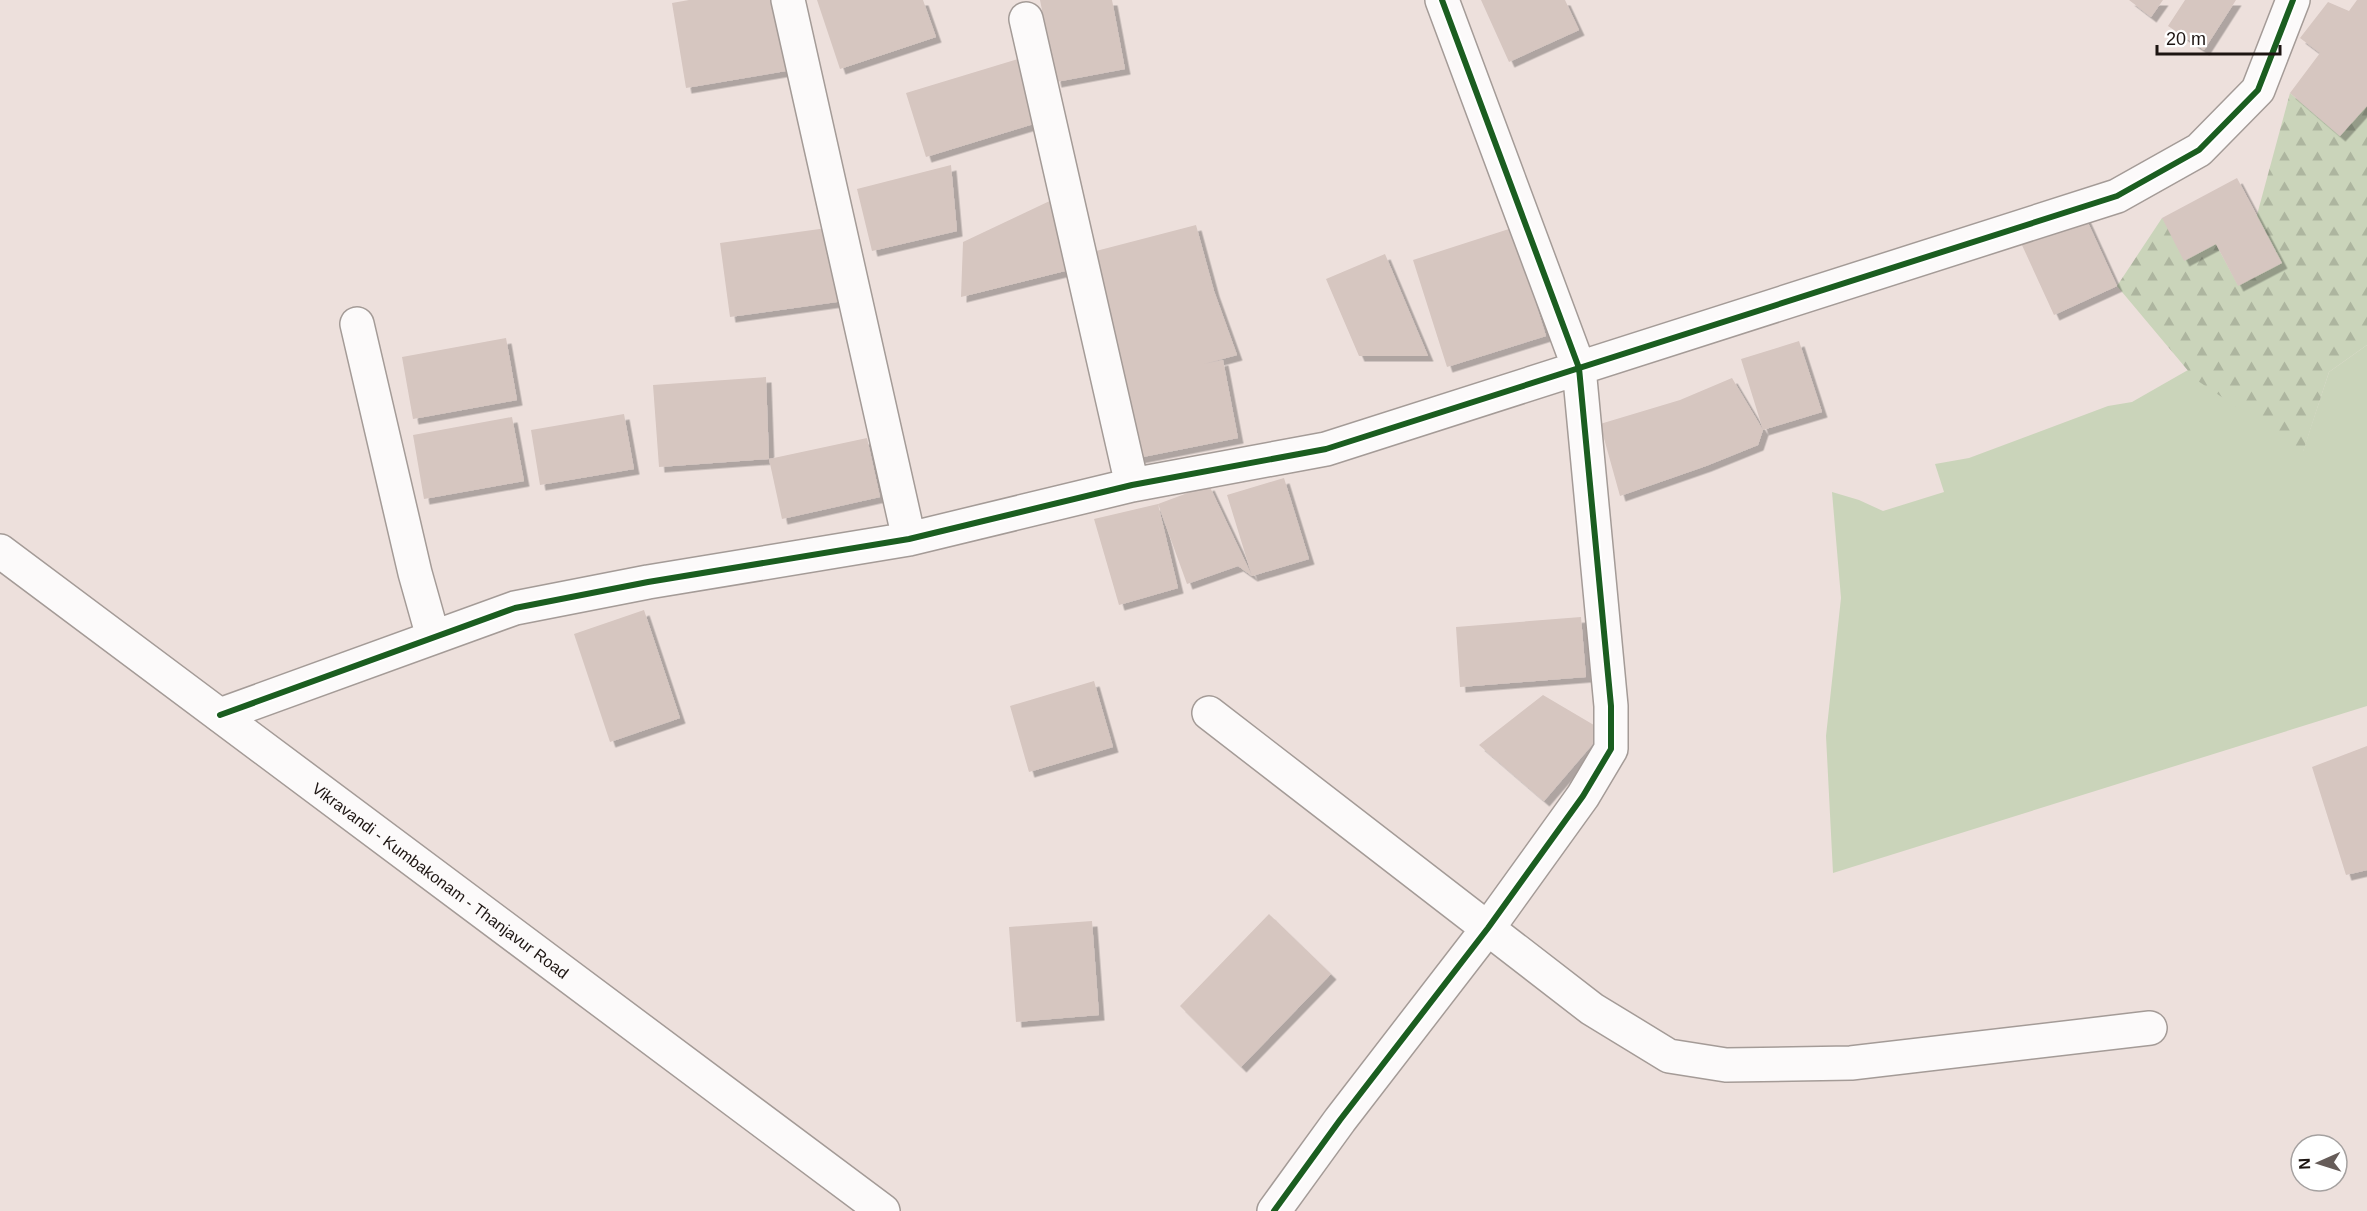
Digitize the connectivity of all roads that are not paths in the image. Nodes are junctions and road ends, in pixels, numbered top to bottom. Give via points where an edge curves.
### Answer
1 (788, 0) edge
2 (1442, 0) edge
3 (2293, 0) edge
4 (1026, 19) dead end
5 (357, 324) dead end
6 (1579, 368) junction
7 (1132, 486) junction
8 (909, 539) junction
9 (0, 551) edge
10 (433, 637) junction
11 (1209, 713) dead end
12 (220, 715) junction
13 (1488, 928) junction
14 (2150, 1028) dead end
15 (883, 1211) edge
16 (1274, 1211) edge

1 - 8 street
2 - 6 street
3 - 6 street via 2258,90 2199,150 2117,196
4 - 7 street
5 - 10 street
6 - 7 street via 1326,448
6 - 13 street via 1611,706 1611,748 1583,795
7 - 8 street
8 - 10 street via 515,608
9 - 12 street, Vikravandi - Kumbakonam - Thanjavur Road
10 - 12 street
11 - 13 street
12 - 15 street, Vikravandi - Kumbakonam - Thanjavur Road
13 - 14 street via 1592,1009 1669,1056 1726,1065 1851,1063
13 - 16 street

